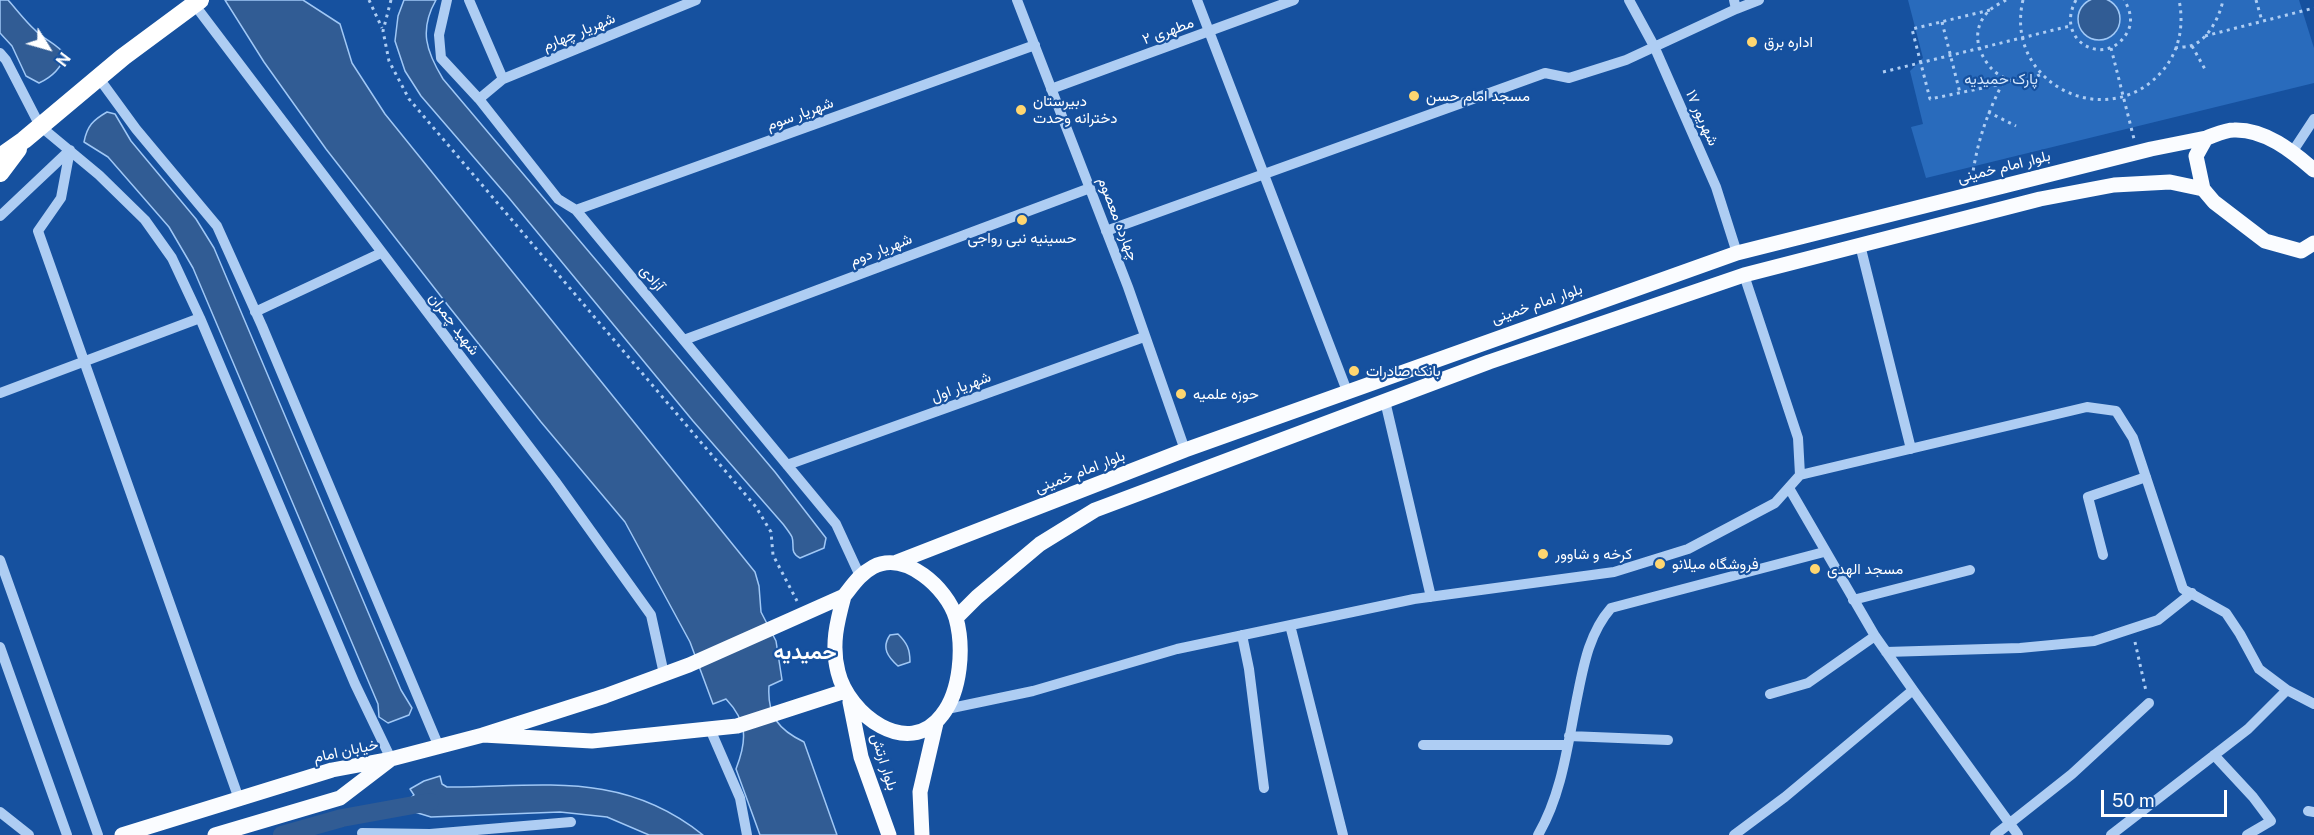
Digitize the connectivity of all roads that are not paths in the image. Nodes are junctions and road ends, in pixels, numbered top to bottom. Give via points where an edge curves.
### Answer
1 (447, 0) edge
2 (470, 0) edge
3 (696, 0) edge
4 (1017, 0) edge
5 (1197, 0) edge
6 (1294, 0) edge
7 (1629, 0) edge
8 (1759, 0) edge
9 (197, 2) edge
10 (1735, 5) edge
11 (1209, 32) junction
12 (1035, 45) junction
13 (1654, 46) junction
14 (0, 53) edge
15 (98, 77) junction
16 (503, 79) junction
17 (1052, 89) junction
18 (478, 99) junction
19 (2314, 119) edge
20 (40, 126) junction
21 (2206, 138) junction
22 (24, 140) junction
23 (70, 150) junction
24 (2293, 151) junction
25 (0, 157) edge
26 (2314, 171) edge
27 (0, 173) edge
28 (1264, 174) junction
29 (1090, 188) junction
30 (2203, 189) junction
31 (576, 210) junction
32 (0, 216) edge
33 (1106, 231) junction
34 (1860, 245) junction
35 (2310, 251) edge
36 (381, 253) junction
37 (1737, 253) junction
38 (1744, 275) junction
39 (255, 312) junction
40 (200, 318) junction
41 (1144, 337) junction
42 (684, 340) junction
43 (85, 361) junction
44 (1347, 391) junction
45 (0, 393) edge
46 (1385, 401) junction
47 (1911, 449) junction
48 (1185, 450) junction
49 (787, 465) junction
50 (1800, 475) junction
51 (2146, 477) junction
52 (1789, 488) junction
53 (1824, 552) junction
54 (2103, 555) dead end
55 (0, 560) edge
56 (897, 562) junction
57 (1970, 570) dead end
58 (860, 576) junction
59 (2192, 593) junction
60 (844, 596) junction
61 (1431, 597) junction
62 (1853, 600) junction
63 (956, 618) junction
64 (1290, 625) junction
65 (1242, 636) junction
66 (1875, 636) junction
67 (0, 647) edge
68 (1886, 652) junction
69 (664, 675) junction
70 (1913, 690) junction
71 (2287, 690) junction
72 (1770, 694) dead end
73 (847, 695) junction
74 (2149, 704) road end
75 (2314, 704) edge
76 (946, 709) junction
77 (936, 723) junction
78 (710, 729) junction
79 (483, 735) junction
80 (1568, 740) junction
81 (1668, 740) dead end
82 (1423, 745) dead end
83 (439, 747) junction
84 (2214, 755) junction
85 (391, 759) junction
86 (1264, 788) dead end
87 (239, 799) junction
88 (0, 812) edge
89 (571, 822) dead end
90 (2009, 824) junction
91 (359, 834) edge
92 (29, 835) edge
93 (67, 835) edge
94 (98, 835) edge
95 (122, 835) edge
96 (215, 835) edge
97 (747, 835) edge
98 (889, 835) edge
99 (922, 835) edge
100 (1343, 835) edge
101 (1538, 835) edge
102 (1734, 835) edge
103 (1995, 835) edge
104 (2018, 835) edge
105 (2111, 835) edge
106 (2247, 835) edge

1 - 18 street, آزادی via 439,35 441,58
2 - 16 street
3 - 16 street, شهریار چهارم
4 - 12 street, چهارده معصوم
5 - 11 street
6 - 11 street, مطهری ۲
7 - 13 street, ۱۷ شهریور
8 - 10 street
9 - 15 highway
9 - 36 street, شهید چمران
10 - 13 street
11 - 17 street, مطهری ۲
11 - 28 street
12 - 17 street, چهارده معصوم
12 - 31 street, شهریار سوم
13 - 28 street via 1626,60 1569,78 1545,73
13 - 37 street, ۱۷ شهریور via 1716,187
14 - 20 street
15 - 20 highway
15 - 39 street via 217,226
16 - 18 street, شهریار چهارم
17 - 29 street, چهارده معصوم
18 - 31 street, آزادی via 558,199
19 - 24 street
20 - 22 highway
20 - 23 street
21 - 24 main road, بلوار امام خمینی via 2233,130 2259,133
21 - 30 main road via 2196,156
21 - 37 main road, بلوار امام خمینی
22 - 25 highway
22 - 27 highway
23 - 32 street
23 - 40 street via 145,220 172,258
23 - 43 street via 61,198 38,231
24 - 26 main road, بلوار امام خمینی
28 - 33 street
28 - 44 street
29 - 33 street, چهارده معصوم
29 - 42 street, شهریار دوم
30 - 34 main road via 2170,182 2114,185 2040,199
30 - 35 main road via 2265,241
31 - 42 street, آزادی
33 - 41 street, چهارده معصوم
34 - 38 main road
34 - 47 street
36 - 39 street
36 - 69 street, شهید چمران via 555,481 651,615
37 - 44 main road, بلوار امام خمینی
38 - 46 main road
38 - 50 street via 1798,438
39 - 83 street
40 - 43 street
40 - 85 street via 355,684
41 - 48 street, چهارده معصوم
41 - 49 street, شهریار اول
42 - 49 street, آزادی
43 - 45 street
43 - 87 street
44 - 48 main road, بلوار امام خمینی
46 - 61 street
46 - 63 main road via 1095,510 1040,544
47 - 50 street
47 - 51 street via 2087,407 2115,411 2133,438
48 - 56 main road, بلوار امام خمینی
49 - 58 street, آزادی via 836,524
50 - 52 street
51 - 54 street via 2088,497
51 - 59 street via 2183,588
52 - 53 street
52 - 61 street via 1775,503 1688,549 1614,572
53 - 62 street
53 - 80 street via 1611,608 1600,621 1584,662
55 - 94 street
56 - 58 main road via 883,563
56 - 63 main road via 932,584
57 - 62 street
58 - 60 main road
59 - 68 street via 2158,620 2094,641 2020,648
59 - 71 street via 2226,613 2259,669
60 - 69 main road
60 - 73 main road via 834,638 837,672
61 - 64 street
62 - 66 street
63 - 76 main road via 961,659
64 - 65 street
64 - 100 street
65 - 76 street via 1177,649 1033,691
65 - 86 street
66 - 68 street
66 - 72 street via 1808,683
67 - 93 street
68 - 70 street
69 - 79 main road
70 - 90 street
70 - 102 street
71 - 75 street
71 - 84 street via 2248,729
73 - 77 main road via 860,713 889,729 914,733
73 - 78 main road via 737,726
73 - 98 main road, بلوار ارتش via 861,757
74 - 90 street via 2072,774
76 - 77 main road
77 - 99 main road, بلوار ارتش via 921,792
78 - 79 main road via 592,741
78 - 97 street via 740,798
79 - 83 main road
80 - 81 street
80 - 82 street
80 - 101 street via 1557,795
83 - 85 main road
84 - 105 street
84 - 106 street via 2271,821
85 - 87 main road, خیابان امام via 332,770
85 - 96 main road, خیابان امام via 340,798
87 - 95 main road, خیابان امام
88 - 92 street
89 - 91 street via 430,834
90 - 103 street
90 - 104 street

